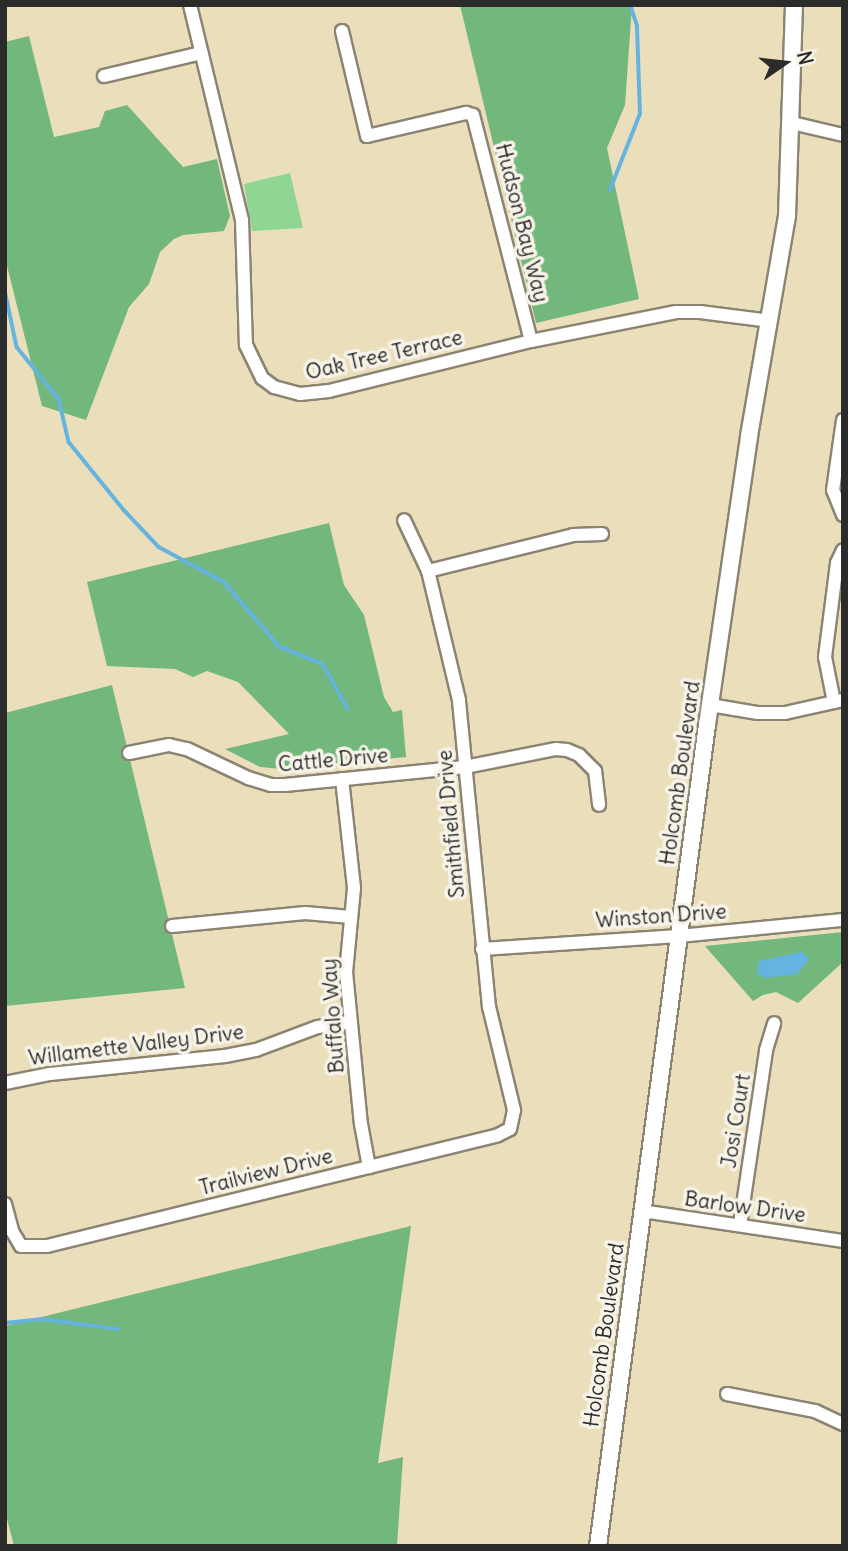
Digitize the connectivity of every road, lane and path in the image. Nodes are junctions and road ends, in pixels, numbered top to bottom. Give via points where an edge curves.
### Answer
1 (190, 5) edge
2 (794, 5) edge
3 (342, 31) dead end
4 (201, 53) junction
5 (104, 76) dead end
6 (792, 123) junction
7 (843, 135) edge
8 (770, 321) junction
9 (531, 341) junction
10 (843, 420) edge
11 (843, 515) edge
12 (404, 520) dead end
13 (602, 534) dead end
14 (843, 550) edge
15 (428, 571) junction
16 (839, 701) edge
17 (710, 705) junction
18 (130, 753) dead end
19 (465, 767) junction
20 (342, 779) junction
21 (599, 805) dead end
22 (351, 918) junction
23 (843, 920) edge
24 (172, 926) dead end
25 (679, 936) junction
26 (482, 949) junction
27 (351, 1022) junction
28 (774, 1023) dead end
29 (5, 1083) edge
30 (510, 1129) joint
31 (369, 1167) junction
32 (5, 1203) edge
33 (642, 1211) junction
34 (740, 1225) junction
35 (843, 1241) edge
36 (727, 1394) dead end
37 (843, 1424) edge
38 (598, 1546) edge

1 - 4 street, Oak Tree Terrace
2 - 6 street, Holcomb Boulevard
3 - 9 street, Hudson Bay Way via 367,136 473,115
4 - 5 street
4 - 9 street, Oak Tree Terrace via 242,220 246,345 262,378 287,392 313,393
6 - 7 street
6 - 8 street, Holcomb Boulevard via 787,216
8 - 9 street, Oak Tree Terrace via 676,312
8 - 17 street, Holcomb Boulevard
10 - 11 street via 833,490
12 - 15 street, Smithfield Drive
13 - 15 street via 573,536
14 - 16 street via 837,563 825,657
15 - 19 street, Smithfield Drive via 458,700
16 - 17 street via 785,713
17 - 25 street, Holcomb Boulevard
18 - 20 street, Cattle Drive via 169,745 271,785
19 - 20 street, Cattle Drive
19 - 21 street, Cattle Drive via 567,750 595,771
19 - 26 street, Smithfield Drive
20 - 22 street, Buffalo Way via 354,888
22 - 24 street via 305,913
22 - 27 street, Buffalo Way via 346,956
23 - 25 street, Winston Drive
25 - 26 street, Winston Drive
25 - 33 street, Holcomb Boulevard
26 - 30 street, Smithfield Drive via 489,1007 514,1110
27 - 29 street, Willamette Valley Drive via 318,1027 267,1047 225,1056
27 - 31 street, Buffalo Way
28 - 34 street, Josi Court
30 - 31 street, Trailview Drive
31 - 32 street, Trailview Drive via 30,1248 16,1240
33 - 34 street, Barlow Drive
33 - 38 street, Holcomb Boulevard
34 - 35 street, Barlow Drive
36 - 37 street via 815,1411

